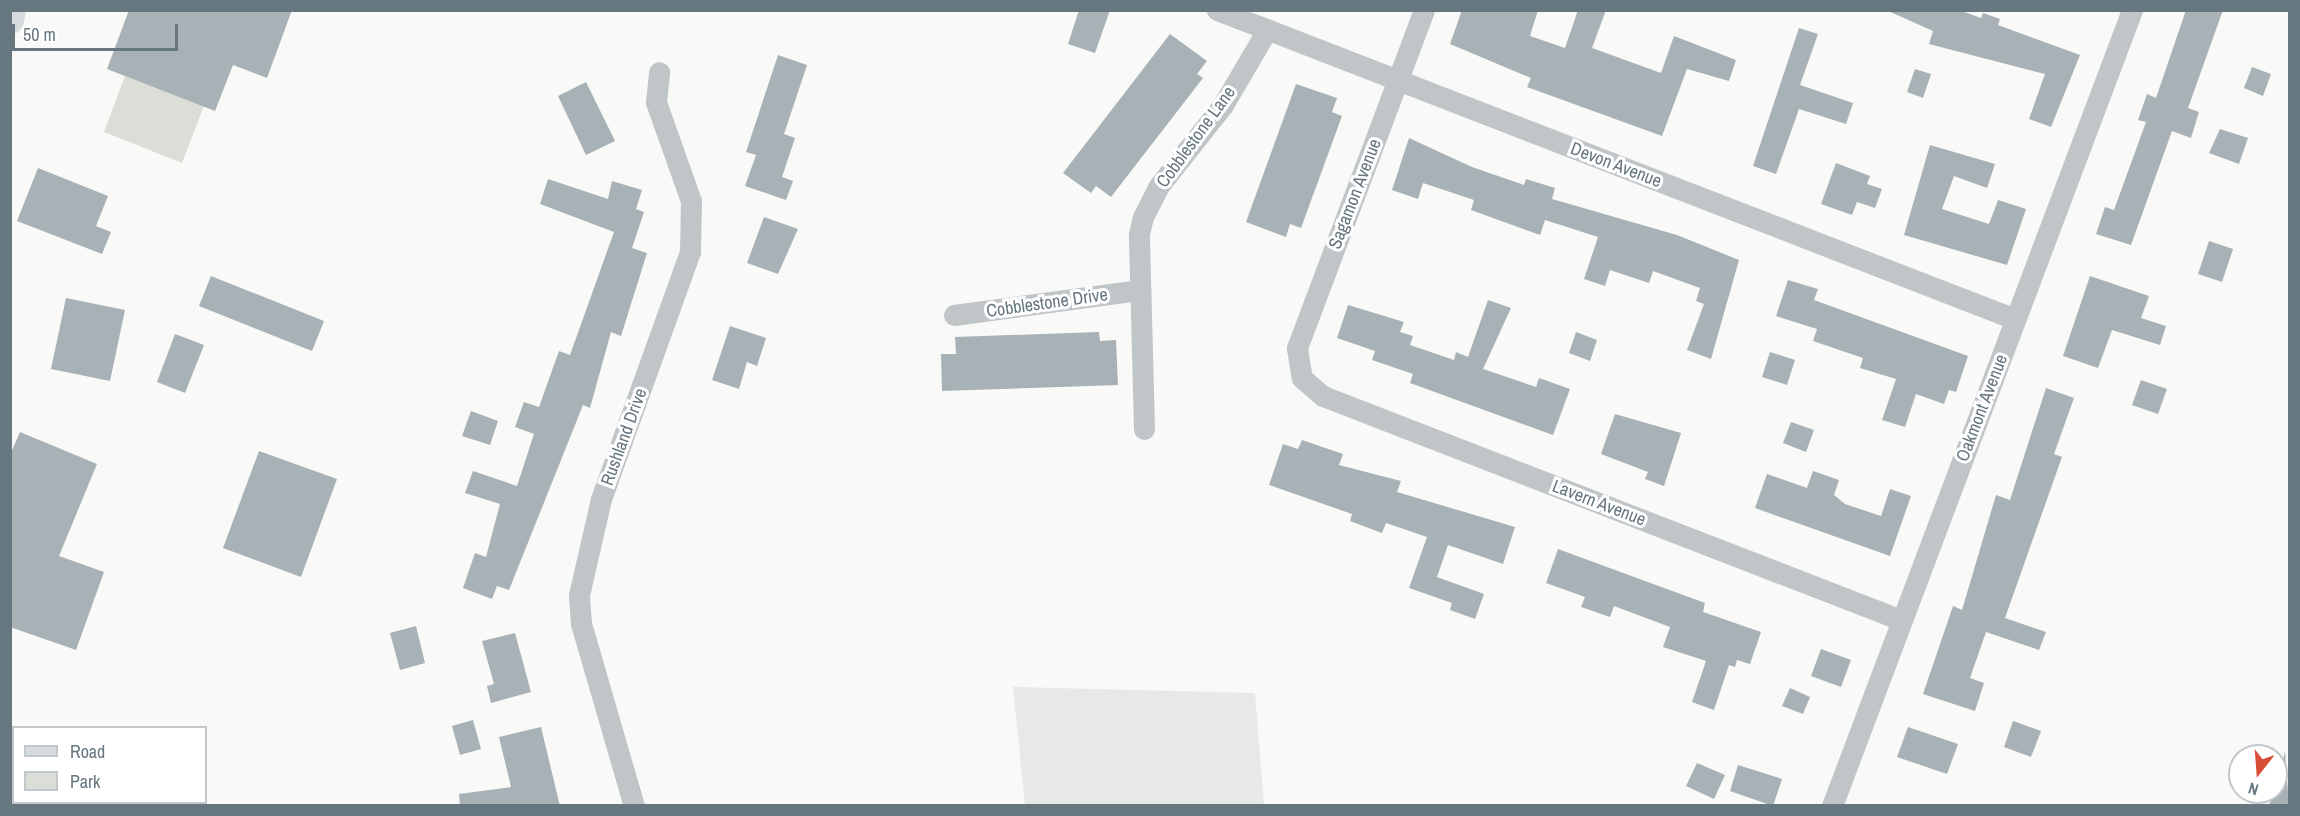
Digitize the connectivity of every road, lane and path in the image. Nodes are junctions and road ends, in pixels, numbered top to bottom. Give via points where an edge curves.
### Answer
1 (12, 10) edge
2 (1217, 10) edge
3 (1424, 10) edge
4 (2126, 12) edge
5 (10, 20) edge
6 (1267, 30) junction
7 (659, 72) dead end
8 (1398, 80) junction
9 (1140, 290) junction
10 (954, 315) dead end
11 (2015, 319) junction
12 (1302, 378) joint
13 (1144, 429) dead end
14 (1901, 620) junction
15 (634, 806) edge
16 (1832, 806) edge

1 - 5 main road
2 - 6 street, Devon Avenue
3 - 8 street, Sagamon Avenue
4 - 11 street, Oakmont Avenue
6 - 8 street, Devon Avenue
6 - 9 street, Cobblestone Lane via 1223,105 1158,188 1139,234
7 - 15 street, Rushland Drive via 656,102 691,201 690,252 602,499 579,595 581,624
8 - 11 street, Devon Avenue
8 - 12 street, Sagamon Avenue via 1297,348
9 - 10 street, Cobblestone Drive
9 - 13 street, Cobblestone Lane
11 - 14 street, Oakmont Avenue
12 - 14 street, Lavern Avenue via 1323,396
14 - 16 street, Oakmont Avenue

